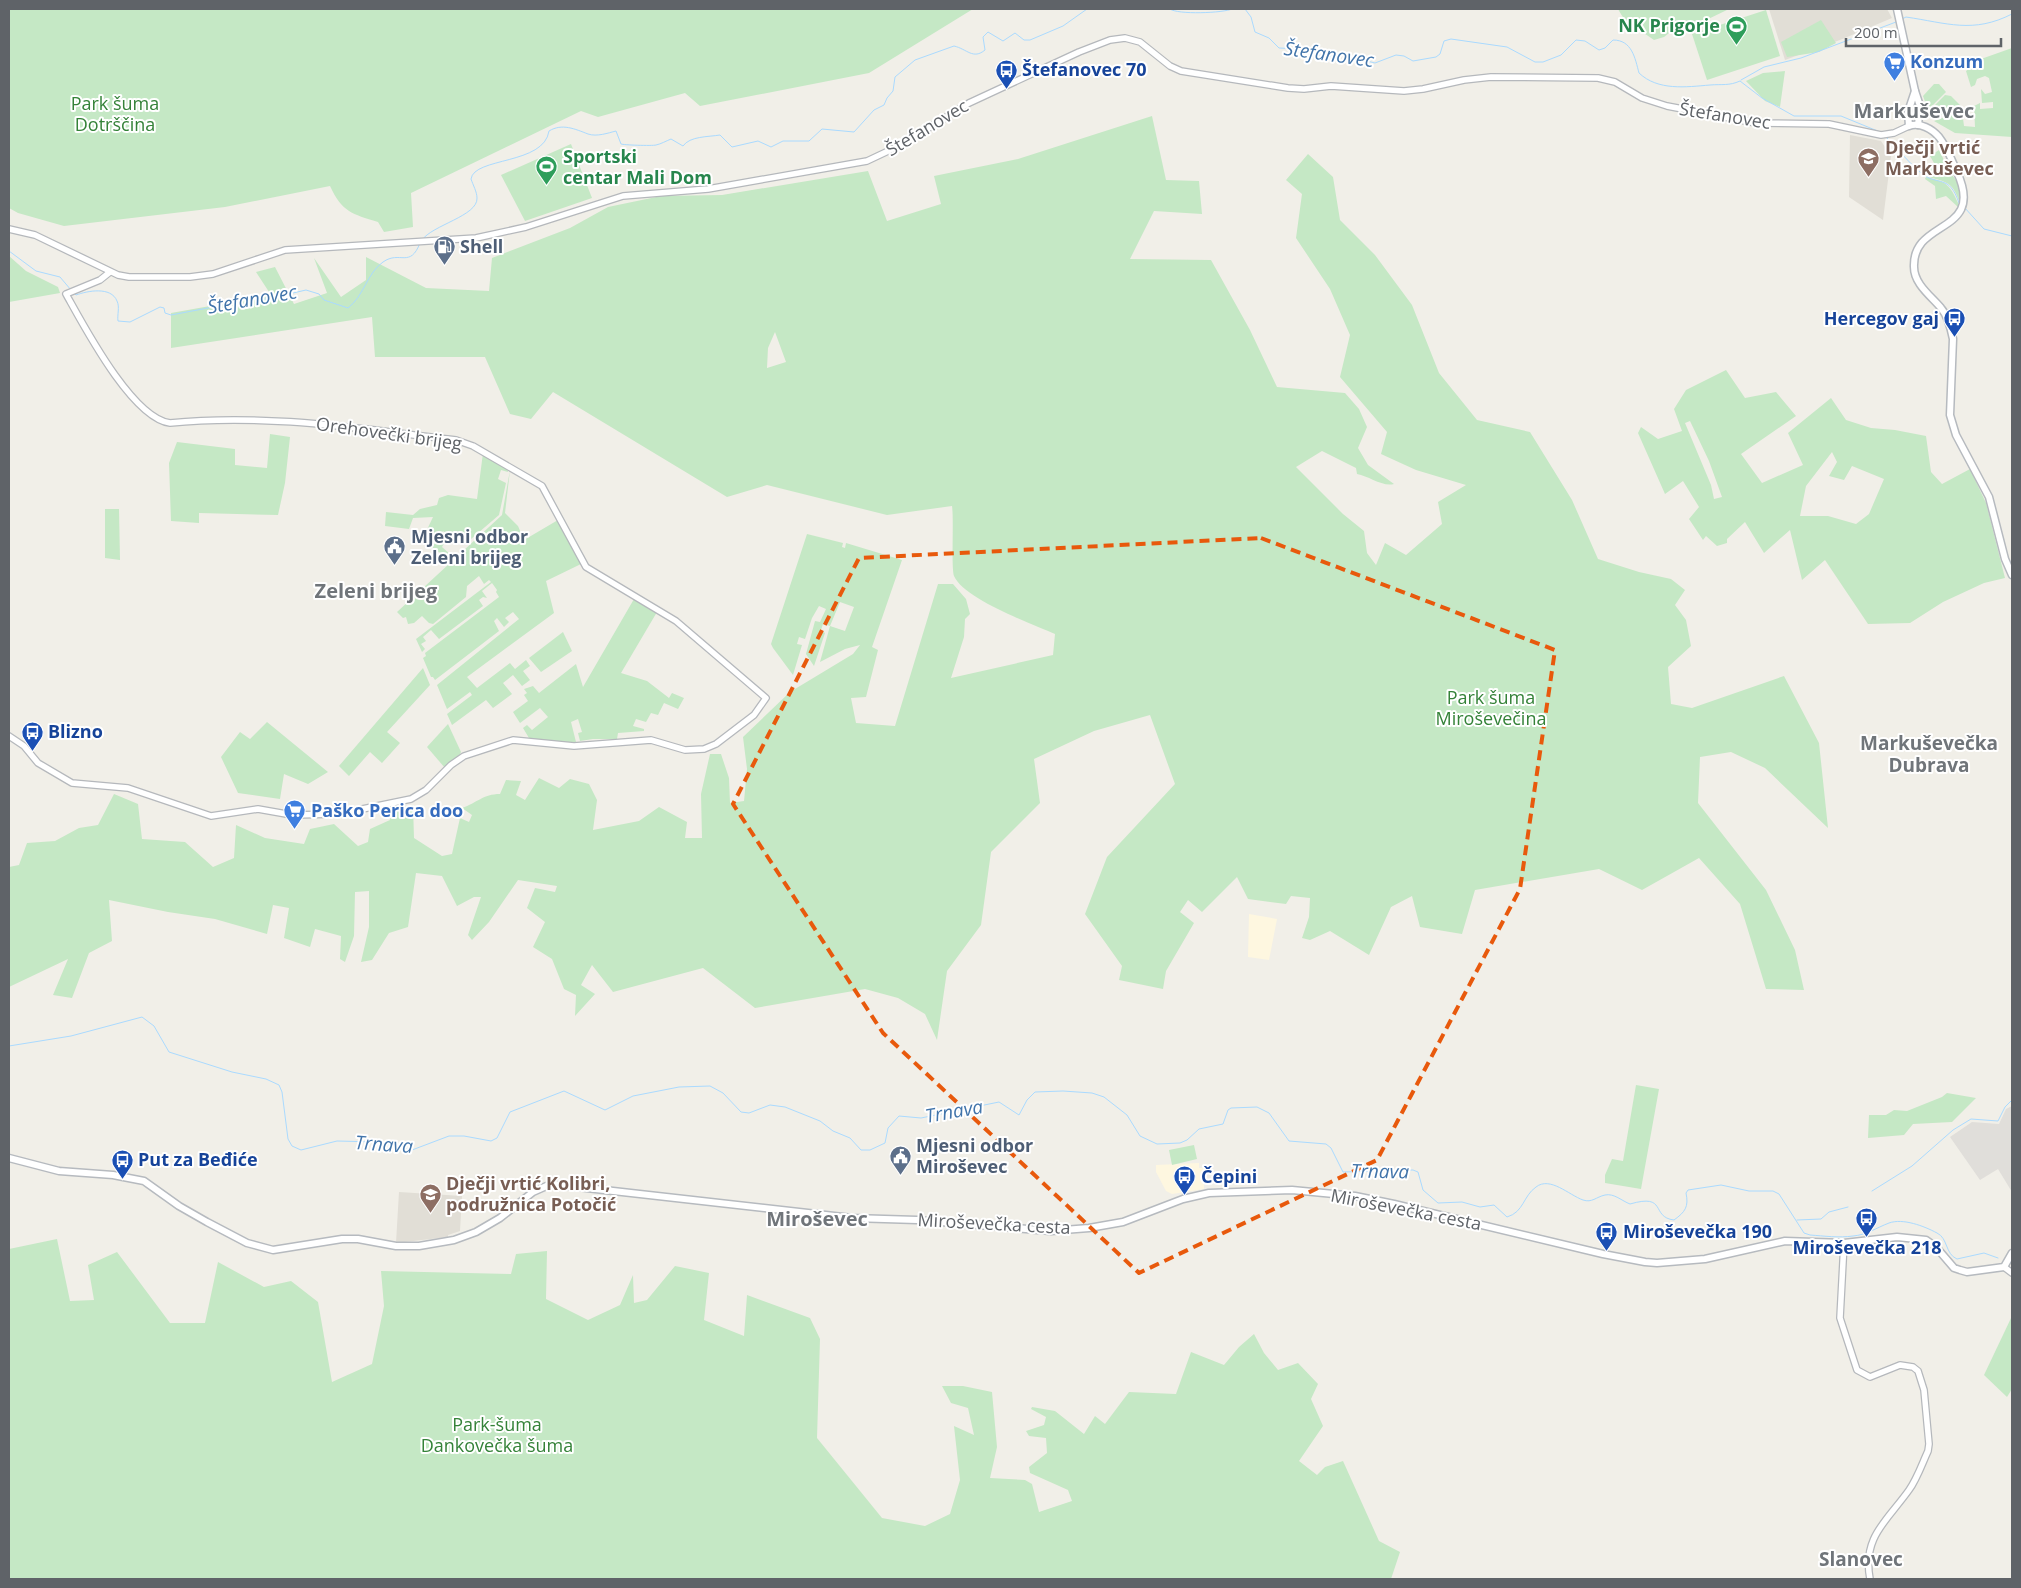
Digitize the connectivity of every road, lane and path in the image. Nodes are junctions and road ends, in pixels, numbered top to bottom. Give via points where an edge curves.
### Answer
1 (1897, 9) edge
2 (1915, 90) junction
3 (1910, 104) junction
4 (1920, 104) junction
5 (1918, 125) junction
6 (1909, 126) junction
7 (9, 229) edge
8 (110, 272) junction
9 (2012, 575) edge
10 (9, 736) edge
11 (9, 1158) edge
12 (1844, 1244) junction
13 (2012, 1253) edge
14 (2004, 1267) junction
15 (2012, 1273) edge
16 (1870, 1579) edge

1 - 2 main road
2 - 3 main road
2 - 4 main road
3 - 4 main road
3 - 6 main road
4 - 5 main road
5 - 6 main road
5 - 9 main road via 1939,137 1964,194 1963,207 1917,250 1916,278 1942,309 1952,330 1950,415 1956,435 1989,496
6 - 8 street, Štefanovec via 1881,135 1829,124 1756,124 1650,101 1615,82 1598,78 1491,77 1404,91 1331,86 1288,88 1181,71 1163,61 1145,44 1118,39 1079,52 969,103 903,144 867,161 708,188 623,196 501,234 455,241 285,250 213,274 190,277 129,277
7 - 8 street via 35,235
8 - 10 street, Orehovečki brijeg via 100,280 70,292 120,383 163,422 268,419 308,422 456,440 481,451 542,486 586,567 676,621 766,698 754,715 716,744 704,749 685,750 651,740 574,746 513,740 464,756 426,790 410,799 344,814 292,815 258,809 211,816 134,789 67,781 38,762 24,746
11 - 12 main road, Miroševečka cesta via 59,1171 144,1181 207,1222 247,1243 273,1250 342,1239 396,1246 454,1240 476,1232 533,1192 551,1184 852,1218 1051,1231 1124,1222 1183,1199 1209,1193 1292,1190 1386,1202 1602,1254 1657,1263 1705,1259 1785,1241
12 - 14 main road, Miroševečka cesta via 1897,1237 1921,1238 1960,1270
12 - 16 street via 1840,1318 1853,1361 1857,1370 1870,1377 1900,1365 1918,1371 1924,1390 1929,1444 1910,1490 1885,1519 1870,1545 1867,1565
13 - 14 main road
14 - 15 street

